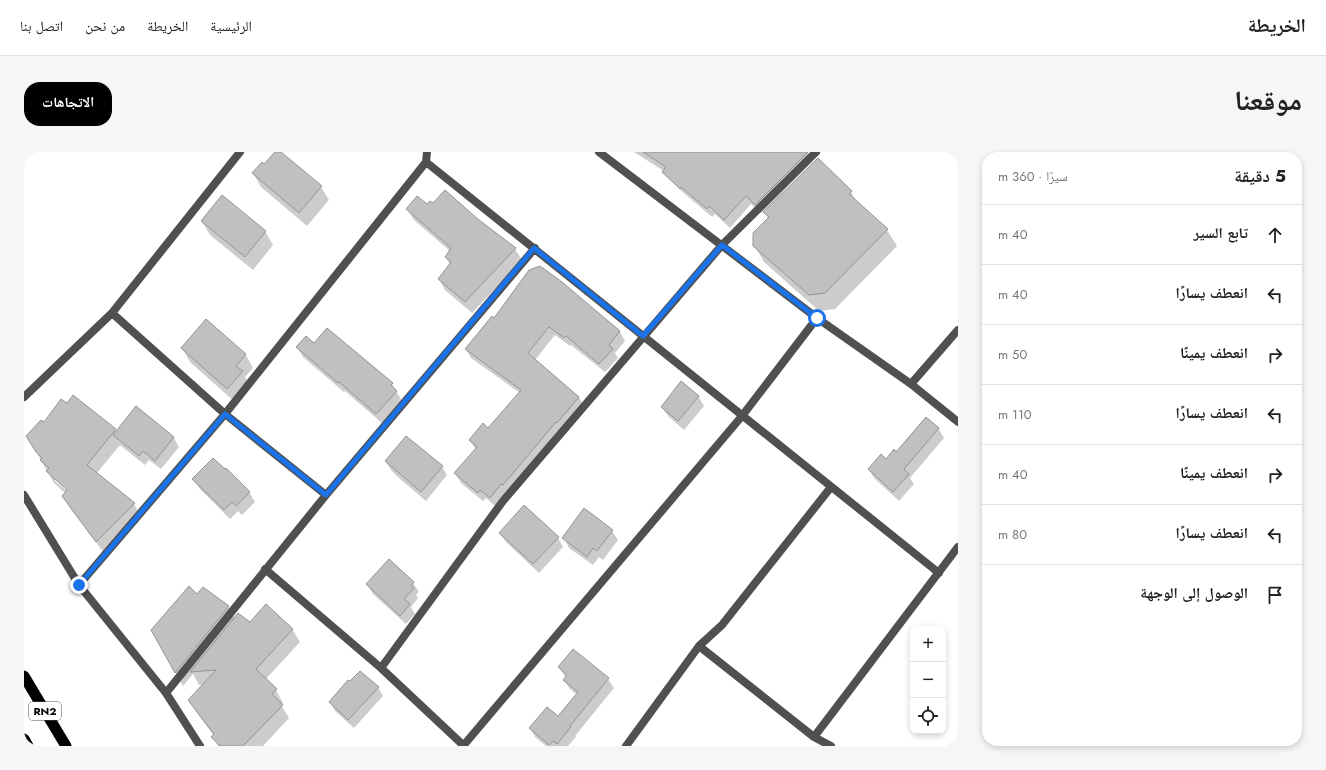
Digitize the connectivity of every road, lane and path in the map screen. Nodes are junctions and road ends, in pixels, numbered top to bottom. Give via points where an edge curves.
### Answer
1 (240, 152) edge
2 (427, 152) edge
3 (599, 152) edge
4 (816, 152) edge
5 (426, 162) junction
6 (722, 245) junction
7 (534, 248) junction
8 (112, 313) junction
9 (817, 318) junction
10 (958, 330) edge
11 (643, 336) junction
12 (911, 384) junction
13 (24, 396) edge
14 (225, 414) junction
15 (742, 416) junction
16 (958, 422) edge
17 (831, 487) junction
18 (24, 495) edge
19 (326, 495) junction
20 (958, 548) edge
21 (265, 569) junction
22 (939, 573) junction
23 (79, 585) junction
24 (699, 646) junction
25 (382, 668) junction
26 (24, 676) edge
27 (166, 693) junction
28 (814, 737) junction
29 (24, 739) edge
30 (28, 746) edge
31 (66, 746) edge
32 (200, 746) edge
33 (463, 746) edge
34 (626, 746) edge
35 (831, 746) edge

1 - 8 street
2 - 5 street
3 - 6 street
4 - 6 street
5 - 7 street
5 - 14 street
6 - 9 street
6 - 11 street
7 - 11 street
7 - 19 street
8 - 13 street
8 - 14 street
9 - 12 street
9 - 15 street
10 - 12 street
11 - 15 street
11 - 25 street via 503,500
12 - 16 street
14 - 19 street
14 - 23 street
15 - 17 street
15 - 33 street
17 - 22 street
17 - 24 street via 722,625
18 - 23 street
19 - 21 street
20 - 22 street
21 - 25 street
21 - 27 street
22 - 28 street
23 - 27 street
24 - 28 street
24 - 34 street
25 - 33 street
26 - 31 highway, RN2
27 - 32 street
28 - 35 street
29 - 30 highway

